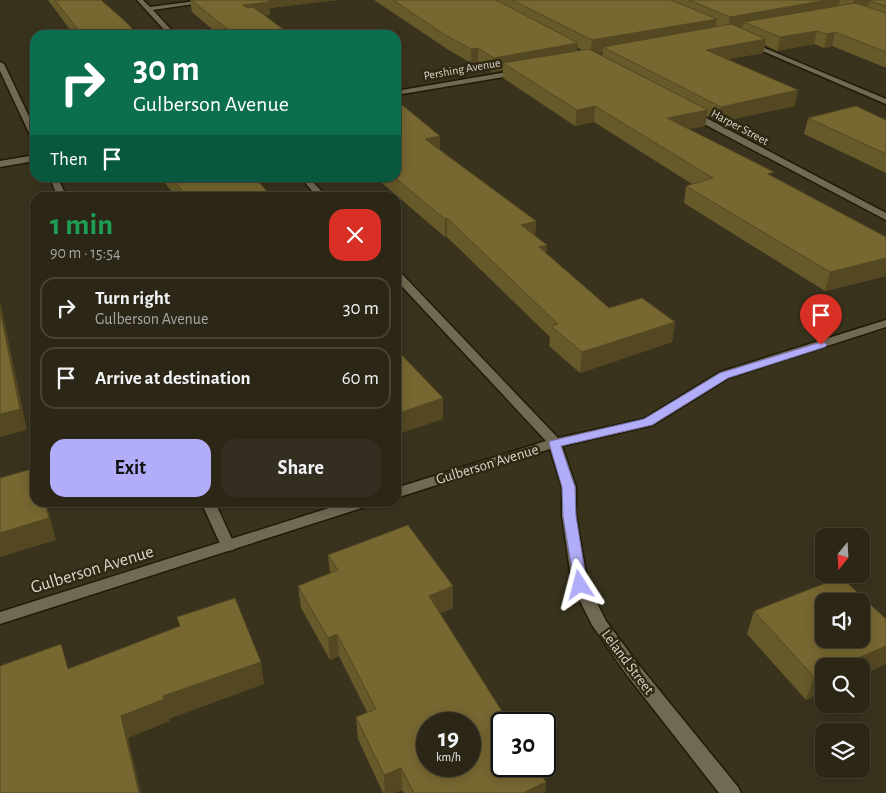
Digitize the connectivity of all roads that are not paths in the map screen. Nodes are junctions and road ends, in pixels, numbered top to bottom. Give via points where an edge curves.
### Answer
1 (140, 0) edge
2 (218, 0) edge
3 (149, 9) junction
4 (168, 30) edge
5 (737, 38) edge
6 (0, 64) edge
7 (530, 70) edge
8 (401, 92) edge
9 (886, 102) edge
10 (686, 110) edge
11 (30, 127) edge
12 (30, 159) edge
13 (0, 164) edge
14 (309, 182) edge
15 (318, 192) edge
16 (886, 217) edge
17 (401, 279) edge
18 (886, 323) edge
19 (555, 443) junction
20 (401, 491) edge
21 (210, 507) edge
22 (350, 507) edge
23 (228, 546) junction
24 (0, 618) edge
25 (731, 793) edge

1 - 3 street
2 - 3 street
3 - 4 street
5 - 9 street
6 - 11 street
7 - 8 street, Pershing Avenue
10 - 16 street, Harper Street
12 - 13 street
14 - 15 street
17 - 19 street, Leland Street
18 - 19 street, Gulberson Avenue via 724,376 648,422
19 - 20 street, Gulberson Avenue
19 - 25 street, Leland Street via 569,487 569,516 580,585 600,625
21 - 23 street
22 - 23 street, Gulberson Avenue
23 - 24 street, Gulberson Avenue

